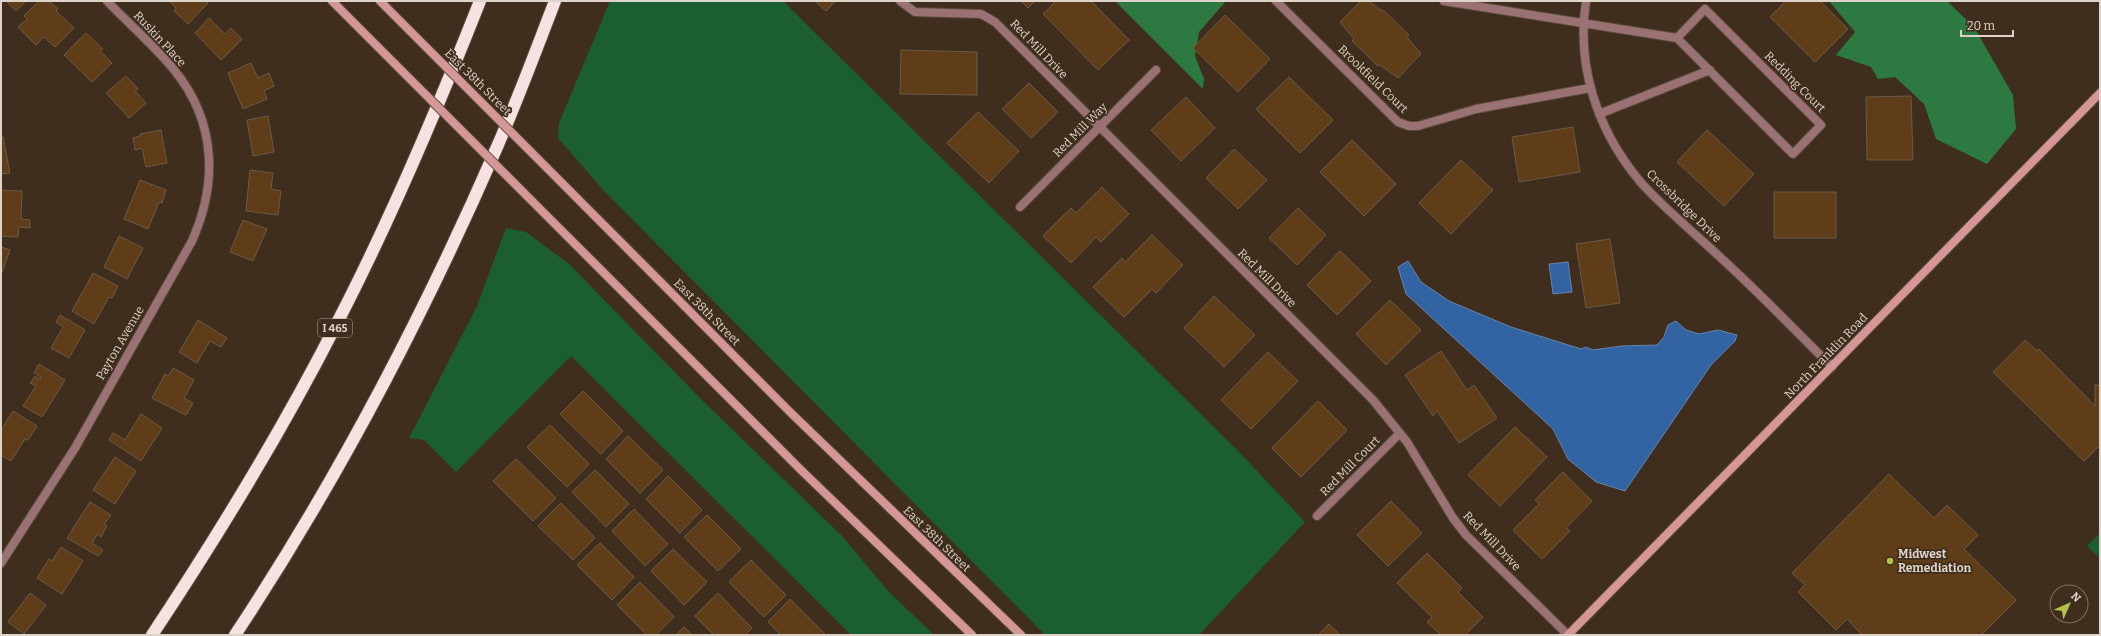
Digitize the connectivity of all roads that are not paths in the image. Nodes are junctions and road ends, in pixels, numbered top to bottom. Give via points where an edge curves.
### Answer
1 (107, 1) edge
2 (332, 1) edge
3 (380, 1) edge
4 (480, 1) edge
5 (555, 1) edge
6 (1276, 1) edge
7 (1444, 1) edge
8 (1586, 1) edge
9 (903, 3) edge
10 (1583, 25) junction
11 (1676, 38) junction
12 (1156, 70) dead end
13 (1710, 70) junction
14 (1590, 88) junction
15 (2100, 93) edge
16 (1600, 114) junction
17 (202, 119) joint
18 (1099, 127) junction
19 (1020, 207) dead end
20 (1832, 367) junction
21 (1400, 433) junction
22 (1317, 516) dead end
23 (1, 563) edge
24 (152, 635) edge
25 (234, 635) edge
26 (972, 635) edge
27 (1021, 635) edge
28 (1568, 635) edge

1 - 17 street, Ruskin Place via 175,71 188,90
2 - 26 main road, bridge via 817,486
3 - 27 main road, East 38th Street, bridge via 790,412
4 - 24 highway, I 465 via 418,152 338,322 278,434
5 - 25 highway via 498,146 406,341 331,479 267,586
6 - 14 street, Brookfield Court via 1398,122 1404,125 1418,126 1476,109
7 - 10 street
8 - 10 street, Crossbridge Drive
9 - 18 street, Red Mill Drive via 915,12 981,14 990,17
10 - 11 street
10 - 14 street, Crossbridge Drive
11 - 13 street, Redding Court
11 - 13 street, Redding Court via 1705,10 1821,125 1793,154
12 - 18 street, Red Mill Way
13 - 16 street
14 - 16 street, Crossbridge Drive
15 - 20 main road, North Franklin Road
16 - 20 street, Crossbridge Drive via 1607,131 1638,180
17 - 23 street, Payton Avenue via 206,134 209,177 205,209 194,236 75,448
18 - 19 street, Red Mill Way
18 - 21 street, Red Mill Drive via 1367,394
20 - 28 main road, North Franklin Road
21 - 22 street, Red Mill Court
21 - 28 street, Red Mill Drive via 1466,535

